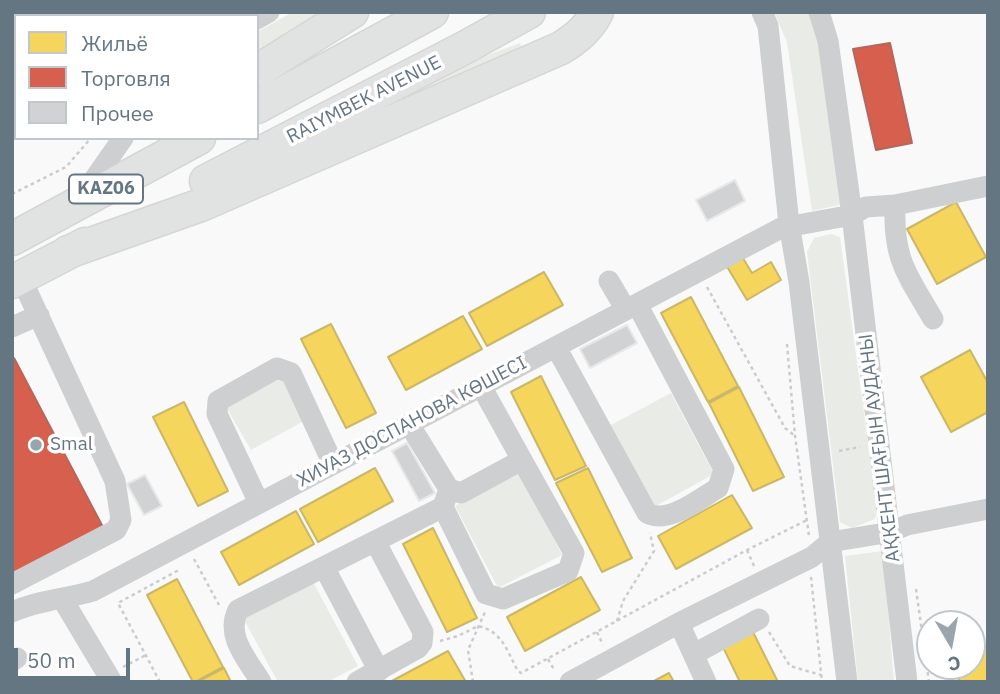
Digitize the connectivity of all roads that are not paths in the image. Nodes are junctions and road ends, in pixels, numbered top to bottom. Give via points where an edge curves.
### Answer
1 (352, 12) edge
2 (432, 12) edge
3 (529, 12) edge
4 (597, 12) edge
5 (762, 12) edge
6 (819, 12) edge
7 (259, 70) edge
8 (259, 106) edge
9 (118, 140) edge
10 (149, 140) edge
11 (195, 140) edge
12 (988, 186) edge
13 (86, 191) junction
14 (895, 205) junction
15 (852, 215) junction
16 (53, 217) junction
17 (789, 225) junction
18 (12, 239) edge
19 (68, 253) junction
20 (17, 280) edge
21 (610, 281) dead end
22 (631, 307) junction
23 (39, 314) junction
24 (933, 319) dead end
25 (12, 327) edge
26 (556, 346) junction
27 (481, 386) junction
28 (409, 424) junction
29 (522, 460) junction
30 (333, 464) junction
31 (446, 498) junction
32 (259, 503) junction
33 (988, 509) edge
34 (891, 532) junction
35 (375, 541) junction
36 (830, 542) junction
37 (324, 567) junction
38 (12, 584) edge
39 (63, 600) junction
40 (12, 612) edge
41 (679, 623) junction
42 (763, 624) road end
43 (694, 654) junction
44 (379, 671) junction
45 (110, 678) edge
46 (261, 682) edge
47 (358, 682) edge
48 (570, 682) edge
49 (706, 682) edge
50 (847, 682) edge
51 (907, 682) edge

1 - 7 highway
2 - 8 highway
3 - 19 highway, RAIYMBEK AVENUE / KАZ06
4 - 19 highway via 590,25 561,48 201,205
5 - 17 street via 768,26
6 - 15 street, АҚКЕНТ ШАҒЫН АУДАНЫ via 828,41
9 - 13 street
10 - 13 highway
11 - 16 highway, KАZ06
12 - 14 street, ХИУАЗ ДОСПАНОВА КӨШЕСІ
13 - 16 highway
14 - 15 street, ХИУАЗ ДОСПАНОВА КӨШЕСІ via 866,207
14 - 24 street via 894,231 902,266
15 - 17 street, ХИУАЗ ДОСПАНОВА КӨШЕСІ
15 - 34 street, АҚКЕНТ ШАҒЫН АУДАНЫ
16 - 18 highway, KАZ06
17 - 22 street, ХИУАЗ ДОСПАНОВА КӨШЕСІ
17 - 36 street
19 - 20 highway, RAIYMBEK AVENUE / KАZ06
20 - 23 street
21 - 22 street
22 - 26 street, ХИУАЗ ДОСПАНОВА КӨШЕСІ
22 - 26 street via 723,469 718,488 668,516 647,513
23 - 25 street
23 - 38 street via 115,481 121,520 116,530
26 - 27 street, ХИУАЗ ДОСПАНОВА КӨШЕСІ
27 - 28 street, ХИУАЗ ДОСПАНОВА КӨШЕСІ
27 - 29 street
28 - 30 street, ХИУАЗ ДОСПАНОВА КӨШЕСІ
28 - 31 street
29 - 31 street
29 - 31 street via 574,553 568,571 503,599 486,594
30 - 32 street, ХИУАЗ ДОСПАНОВА КӨШЕСІ
30 - 32 street via 291,373 277,368 218,401 217,414
31 - 35 street
32 - 39 street, ХИУАЗ ДОСПАНОВА КӨШЕСІ via 93,591
33 - 34 street
34 - 36 street
34 - 51 street, АҚКЕНТ ШАҒЫН АУДАНЫ
35 - 37 street
35 - 44 street via 423,632 418,648
36 - 41 street via 812,557
36 - 50 street
37 - 44 street
37 - 46 street via 238,610 233,635
39 - 40 street, ХИУАЗ ДОСПАНОВА КӨШЕСІ via 31,603
39 - 45 street
41 - 43 street
41 - 48 street
42 - 43 street
43 - 49 street
44 - 47 street

